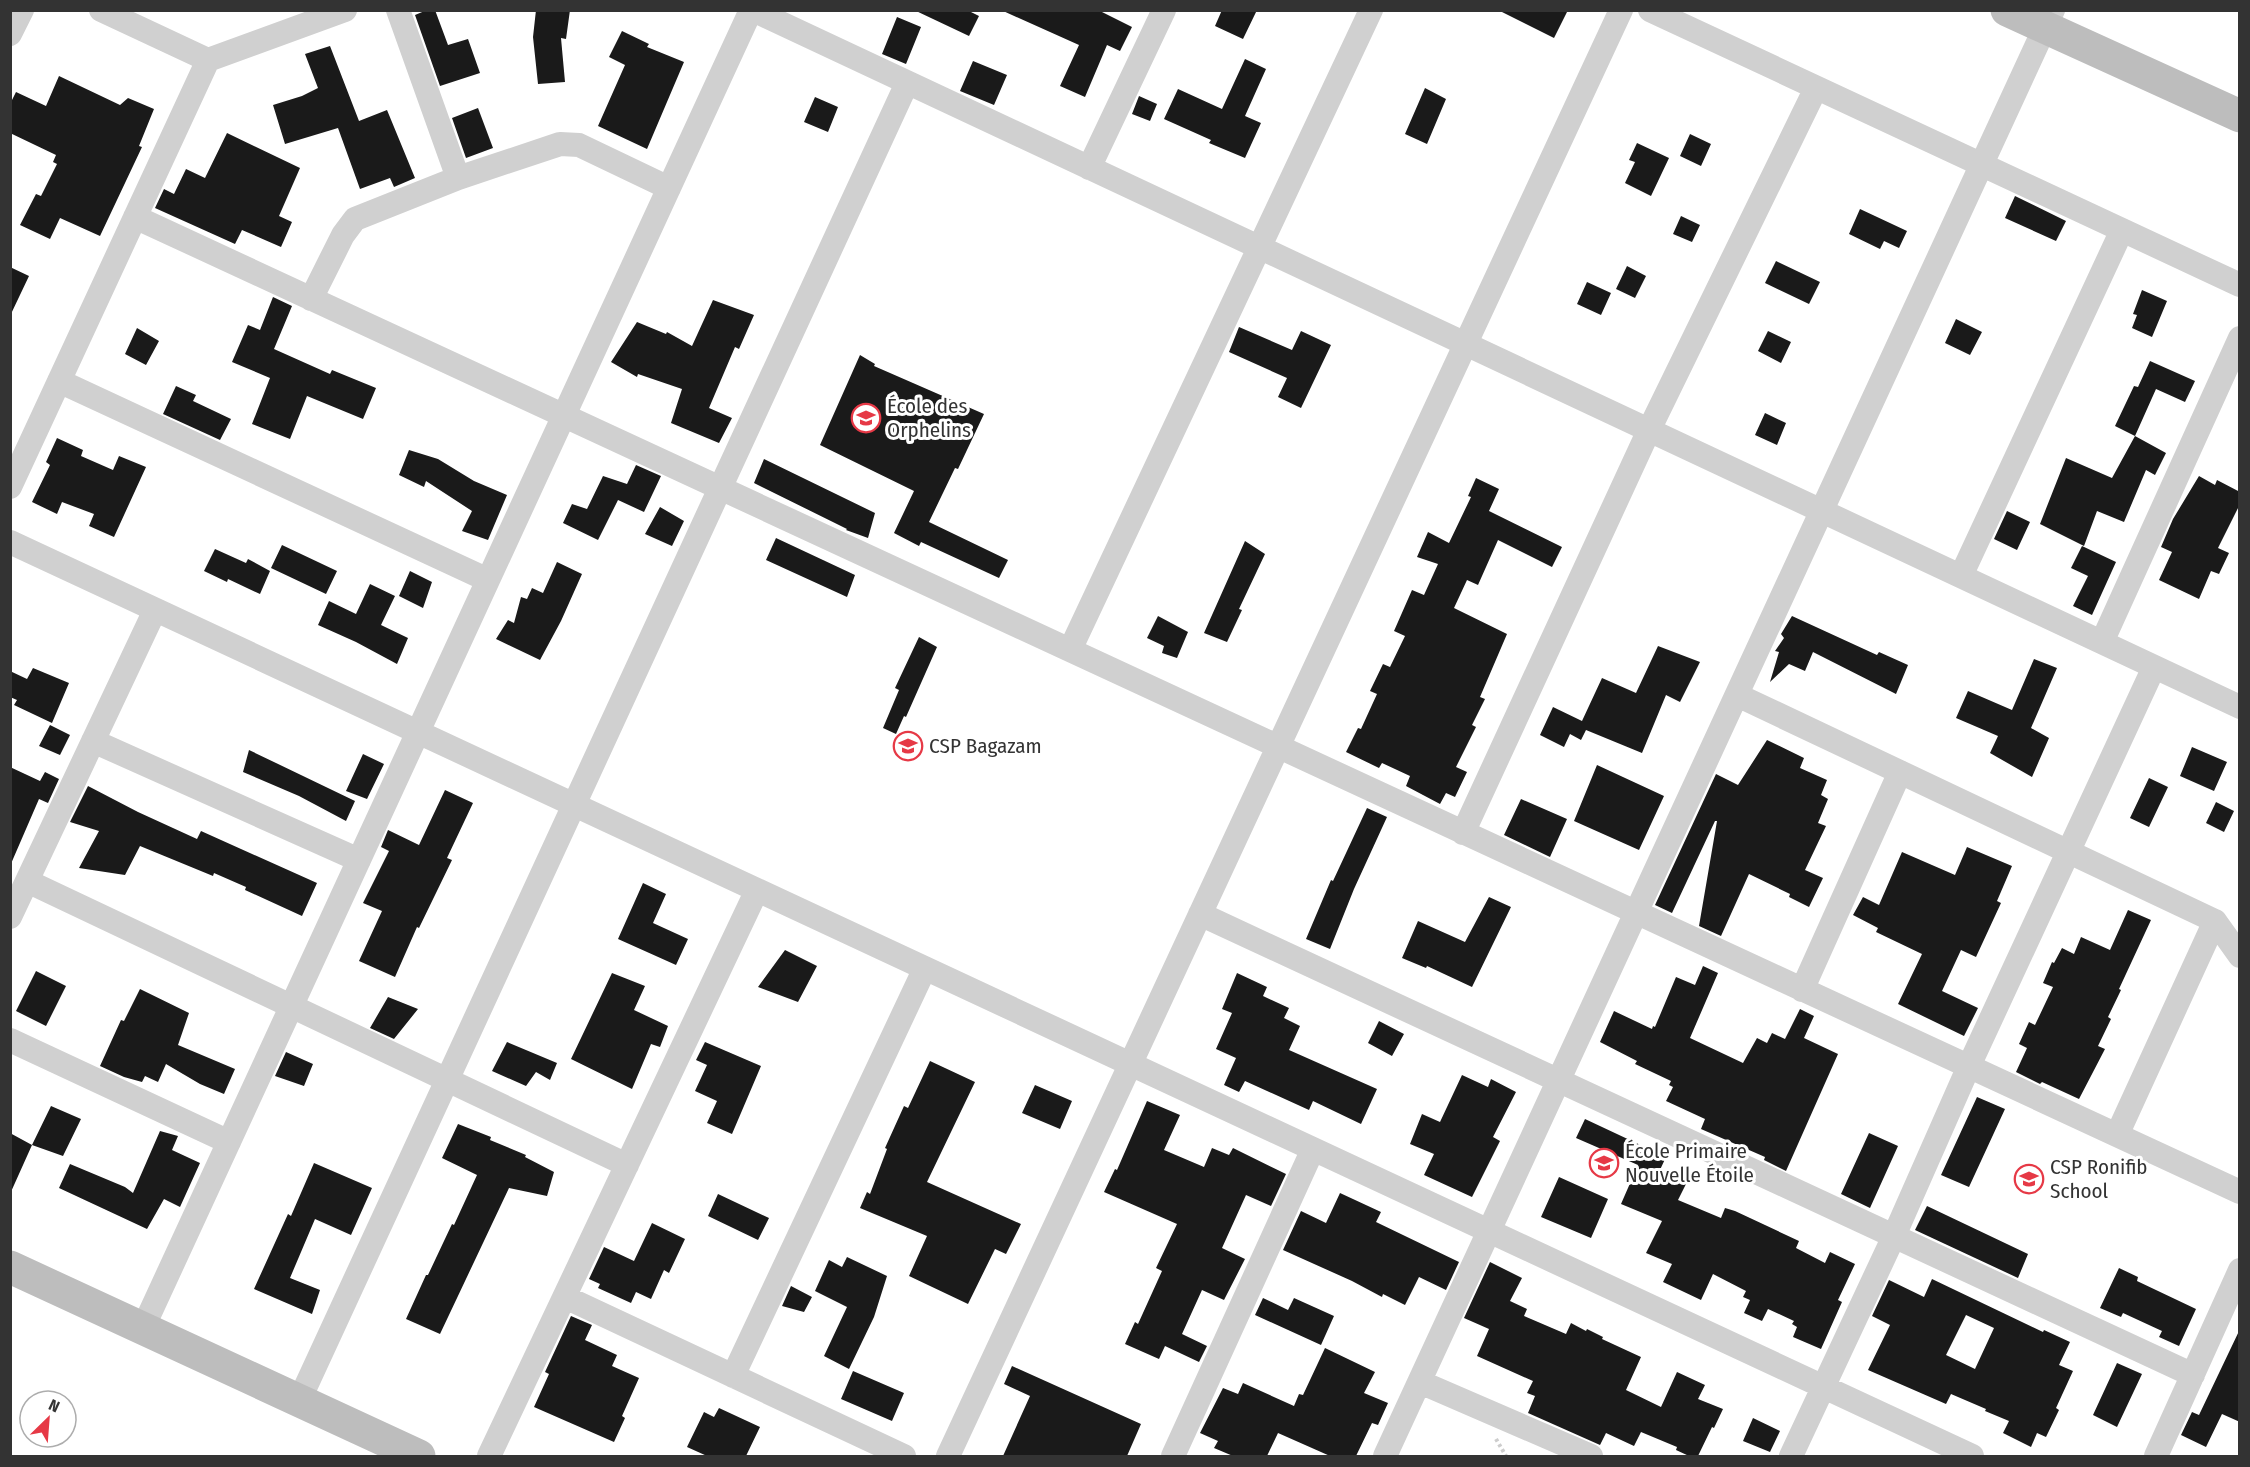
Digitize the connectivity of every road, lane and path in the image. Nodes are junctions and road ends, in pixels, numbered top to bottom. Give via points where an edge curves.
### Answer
1 (22, 10) edge
2 (101, 10) edge
3 (345, 10) edge
4 (398, 10) edge
5 (752, 10) edge
6 (1164, 10) edge
7 (1371, 10) edge
8 (1621, 10) edge
9 (1650, 10) edge
10 (2007, 10) edge
11 (2049, 19) edge
12 (10, 34) edge
13 (208, 60) junction
14 (908, 83) junction
15 (1816, 88) junction
16 (2240, 116) edge
17 (1982, 165) junction
18 (1089, 168) junction
19 (458, 178) junction
20 (669, 188) junction
21 (135, 217) junction
22 (2122, 230) junction
23 (1259, 248) junction
24 (2240, 285) edge
25 (310, 299) junction
26 (2240, 338) edge
27 (1466, 344) junction
28 (59, 381) junction
29 (564, 416) junction
30 (1649, 430) junction
31 (10, 487) edge
32 (720, 488) junction
33 (1822, 511) junction
34 (10, 542) edge
35 (1961, 576) junction
36 (488, 580) junction
37 (154, 610) junction
38 (2102, 642) junction
39 (1070, 650) junction
40 (2154, 667) junction
41 (1737, 695) junction
42 (2240, 707) edge
43 (418, 732) junction
44 (93, 741) junction
45 (1278, 747) junction
46 (1900, 772) junction
47 (574, 805) junction
48 (1463, 833) junction
49 (2068, 851) junction
50 (359, 860) junction
51 (27, 881) junction
52 (757, 890) junction
53 (1637, 913) junction
54 (1200, 914) junction
55 (10, 917) edge
56 (2216, 921) junction
57 (2240, 956) edge
58 (925, 968) junction
59 (1803, 990) junction
60 (291, 1006) junction
61 (10, 1040) edge
62 (1130, 1064) junction
63 (1969, 1066) junction
64 (447, 1080) junction
65 (1559, 1081) junction
66 (2117, 1136) junction
67 (229, 1142) junction
68 (1313, 1149) junction
69 (627, 1165) junction
70 (2240, 1192) edge
71 (1489, 1232) junction
72 (1894, 1236) junction
73 (10, 1267) edge
74 (2240, 1269) edge
75 (565, 1297) junction
76 (143, 1328) junction
77 (2193, 1375) junction
78 (733, 1376) junction
79 (1420, 1382) junction
80 (1825, 1388) junction
81 (299, 1401) junction
82 (419, 1456) edge
83 (489, 1456) edge
84 (904, 1456) edge
85 (948, 1456) edge
86 (1173, 1456) edge
87 (1385, 1456) edge
88 (1591, 1456) edge
89 (1791, 1456) edge
90 (1972, 1456) edge
91 (2156, 1456) edge

1 - 12 street
2 - 13 street
3 - 13 street
4 - 19 street
5 - 14 street
5 - 20 street
6 - 18 street
7 - 23 street
8 - 27 street
9 - 15 street
10 - 11 street
11 - 16 street
11 - 17 street
13 - 21 street
14 - 18 street
14 - 32 street
15 - 17 street
15 - 30 street
17 - 22 street
17 - 33 street
18 - 23 street
19 - 20 street via 570,143
19 - 25 street via 355,219
20 - 29 street
21 - 25 street
21 - 28 street
22 - 24 street
22 - 35 street
23 - 27 street
23 - 39 street
25 - 29 street
26 - 38 street
27 - 30 street
27 - 45 street
28 - 31 street
28 - 36 street
29 - 32 street
29 - 36 street
30 - 33 street
30 - 48 street
32 - 39 street
32 - 47 street
33 - 35 street
33 - 41 street
34 - 37 street
35 - 38 street
36 - 43 street
37 - 43 street
37 - 44 street
38 - 40 street
39 - 45 street
40 - 42 street
40 - 49 street
41 - 46 street
41 - 53 street
43 - 47 street
43 - 50 street
44 - 50 street
44 - 51 street
45 - 48 street
45 - 54 street
46 - 49 street
46 - 59 street
47 - 52 street
47 - 64 street
48 - 53 street
49 - 56 street
49 - 63 street
50 - 60 street
51 - 55 street
51 - 60 street
52 - 58 street
52 - 69 street
53 - 59 street
53 - 65 street
54 - 62 street
54 - 65 street
56 - 57 street
56 - 66 street
58 - 62 street
58 - 78 street
59 - 63 street
60 - 64 street
60 - 67 street
61 - 67 street
62 - 68 street
62 - 85 street
63 - 66 street
63 - 72 street
64 - 69 street
64 - 81 street
65 - 71 street
65 - 72 street
66 - 70 street
67 - 76 street
68 - 71 street
68 - 86 street
69 - 75 street
71 - 79 street
71 - 80 street
72 - 77 street
72 - 80 street
73 - 76 street
74 - 77 street
75 - 78 street
75 - 83 street
76 - 81 street
77 - 91 street
78 - 84 street
79 - 87 street
79 - 88 street
80 - 89 street
80 - 90 street
81 - 82 street

